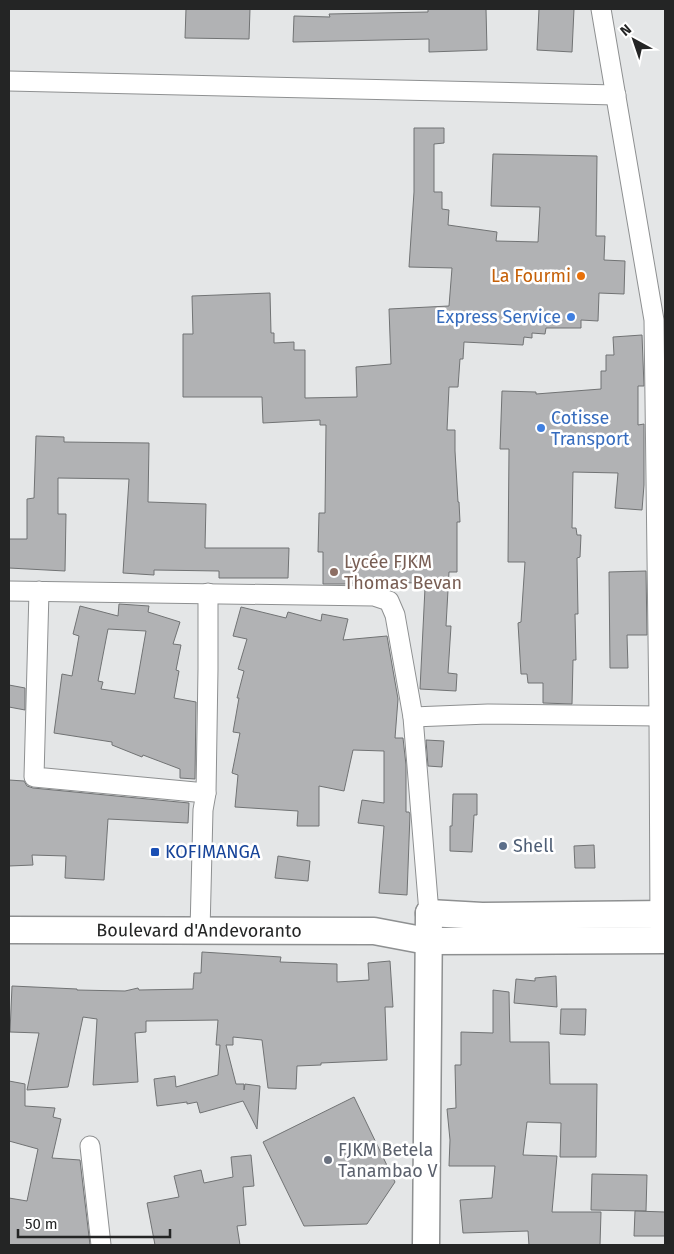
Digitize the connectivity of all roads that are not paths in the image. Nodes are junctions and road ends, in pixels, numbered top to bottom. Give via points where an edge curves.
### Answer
1 (601, 9) edge
2 (9, 81) edge
3 (616, 95) junction
4 (659, 320) edge
5 (9, 591) edge
6 (39, 591) junction
7 (208, 593) junction
8 (413, 716) junction
9 (659, 716) junction
10 (206, 793) junction
11 (429, 913) junction
12 (663, 914) edge
13 (9, 930) edge
14 (200, 931) junction
15 (389, 934) junction
16 (663, 940) edge
17 (427, 942) junction
18 (90, 1146) dead end
19 (101, 1245) edge
20 (426, 1245) edge

1 - 3 street
2 - 3 street
3 - 4 street
4 - 9 street
5 - 6 street
6 - 7 street
6 - 10 street via 34,777
7 - 8 street via 374,596 389,601
7 - 10 street
8 - 9 street
8 - 11 street
9 - 12 street
10 - 14 street
11 - 12 main road via 482,916
11 - 15 main road
11 - 17 main road
12 - 16 street
13 - 14 main road, Boulevard d'Andevoranto
14 - 15 main road, Boulevard d'Andevoranto via 374,931
15 - 17 main road, Boulevard d'Andevoranto
16 - 17 main road, Boulevard d'Andevoranto
17 - 20 main road
18 - 19 street

